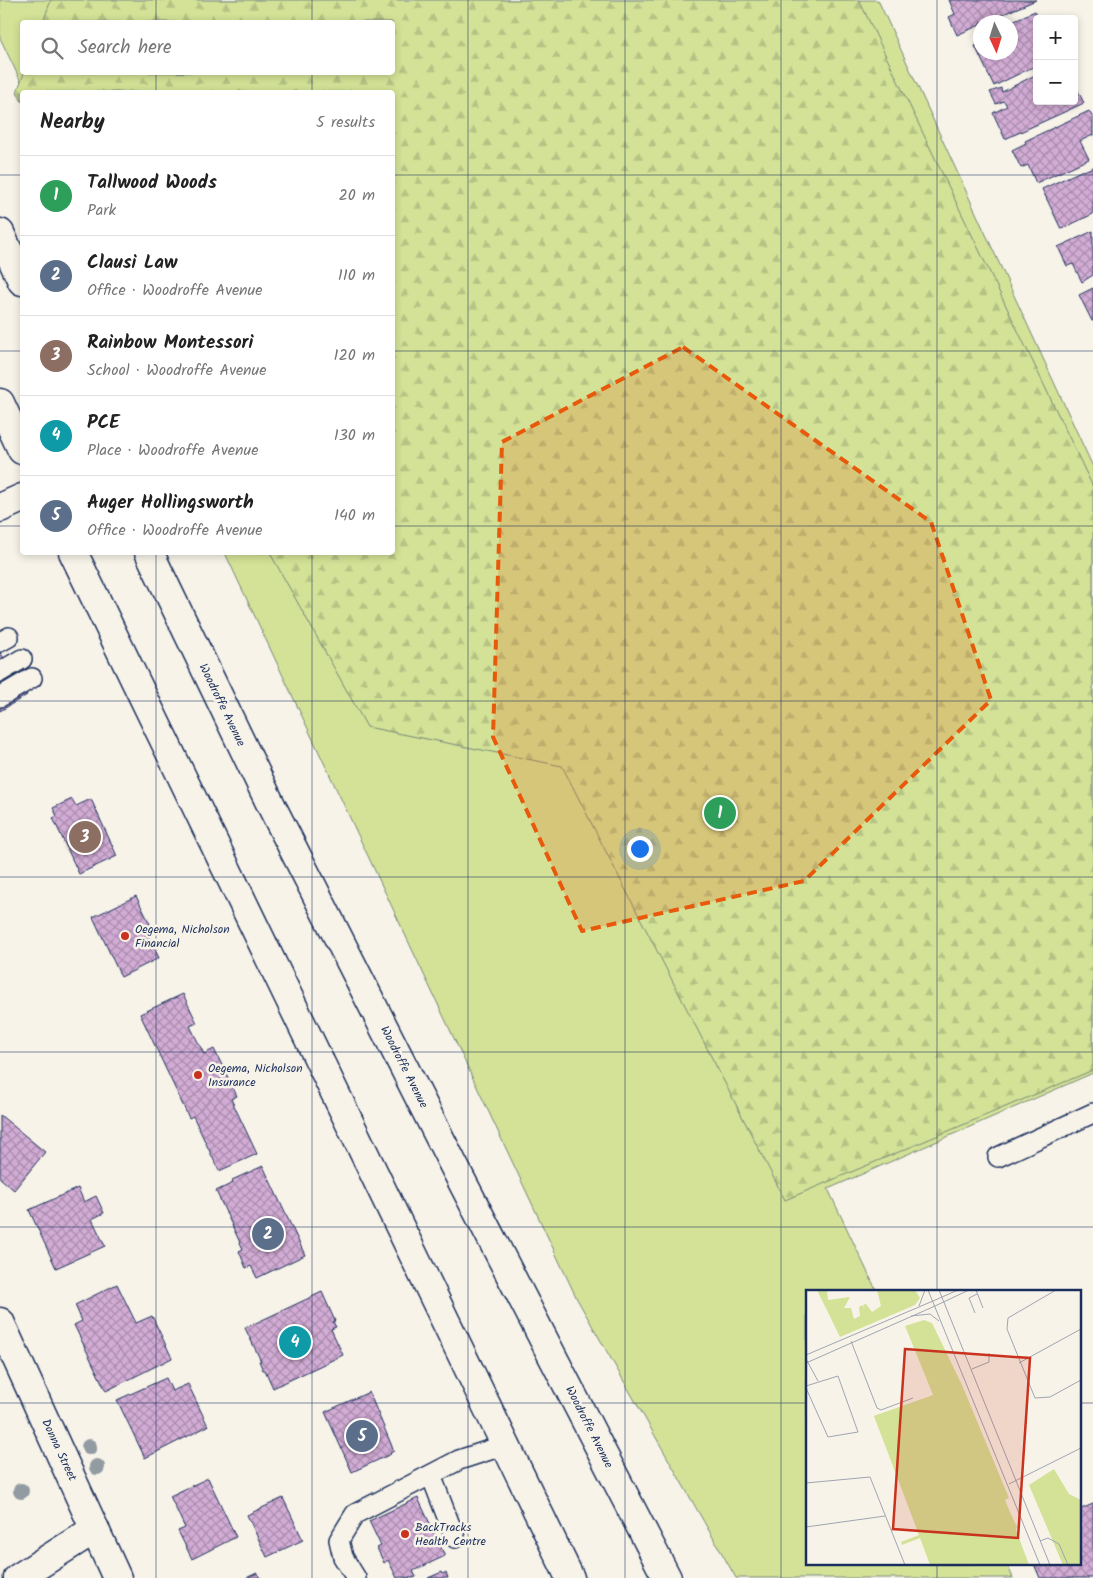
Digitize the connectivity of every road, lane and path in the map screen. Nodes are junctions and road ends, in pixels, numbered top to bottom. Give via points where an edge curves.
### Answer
1 (0, 233) edge
2 (20, 277) edge
3 (0, 403) edge
4 (20, 446) edge
5 (20, 499) edge
6 (0, 508) edge
7 (74, 555) edge
8 (150, 555) edge
9 (22, 659) dead end
10 (0, 672) edge
11 (32, 678) dead end
12 (0, 697) edge
13 (1093, 1113) edge
14 (998, 1158) dead end
15 (0, 1322) edge
16 (505, 1445) junction
17 (431, 1475) junction
18 (95, 1529) junction
19 (455, 1538) dead end
20 (18, 1578) edge
21 (117, 1578) edge
22 (356, 1578) edge
23 (570, 1578) edge
24 (667, 1578) edge

1 - 2 main road
3 - 4 main road
5 - 6 main road
7 - 16 main road
8 - 24 main road, Woodroffe Avenue via 280,825
9 - 10 lane
11 - 12 lane
13 - 14 lane
15 - 18 main road, Donna Street
16 - 17 lane via 459,1460
16 - 23 main road
17 - 19 lane
17 - 22 lane via 355,1514 339,1540 343,1557
18 - 20 main road
18 - 21 main road, Donna Street

